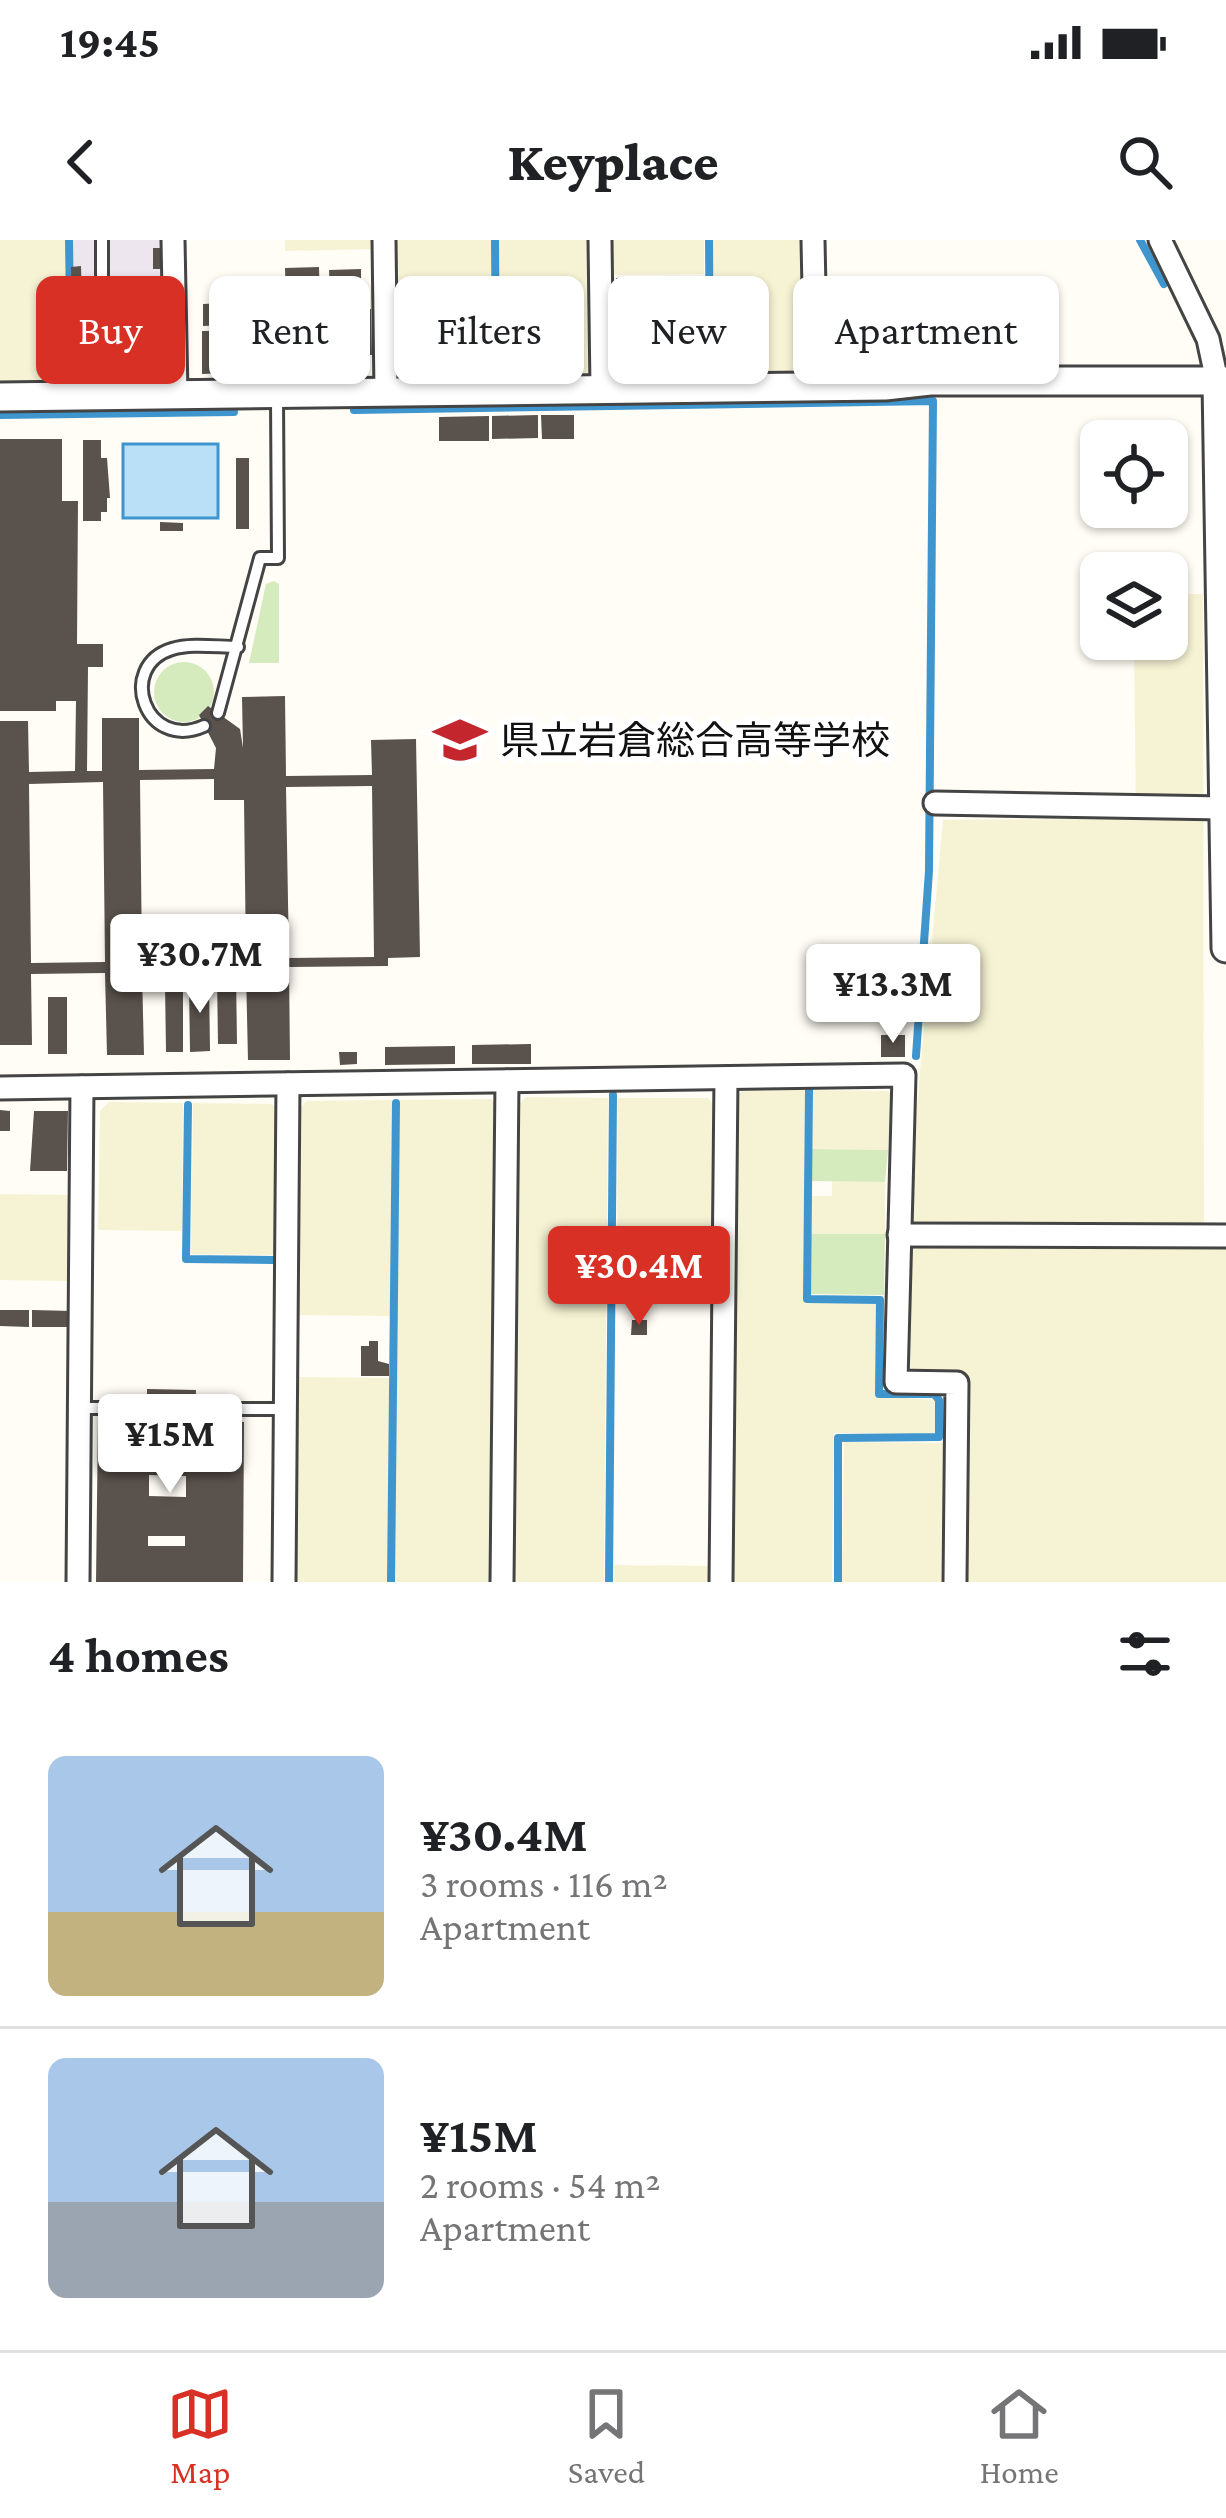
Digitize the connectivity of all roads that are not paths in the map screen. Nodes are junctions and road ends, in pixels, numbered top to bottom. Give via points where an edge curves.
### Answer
1 (102, 240) edge
2 (173, 240) edge
3 (384, 240) edge
4 (601, 240) edge
5 (813, 240) edge
6 (1160, 240) edge
7 (102, 276) edge
8 (1221, 381) edge
9 (816, 387) junction
10 (602, 389) junction
11 (386, 392) junction
12 (277, 393) junction
13 (176, 395) junction
14 (0, 397) edge
15 (238, 647) junction
16 (218, 713) dead end
17 (205, 726) dead end
18 (934, 803) dead end
19 (1224, 808) edge
20 (1226, 948) edge
21 (726, 1078) junction
22 (507, 1081) junction
23 (288, 1084) junction
24 (82, 1087) junction
25 (0, 1088) edge
26 (899, 1235) junction
27 (1226, 1236) edge
28 (80, 1408) junction
29 (147, 1408) dead end
30 (195, 1408) dead end
31 (286, 1409) junction
32 (78, 1582) edge
33 (284, 1582) edge
34 (502, 1582) edge
35 (722, 1582) edge
36 (955, 1582) edge

1 - 7 lane
2 - 13 street
3 - 11 street
4 - 10 street
5 - 9 street
6 - 8 street
8 - 9 street
8 - 19 street
9 - 10 street
10 - 11 street
11 - 12 street
12 - 13 street
12 - 15 lane via 278,559 260,559
13 - 14 street
15 - 16 lane
15 - 17 lane via 172,649 146,671 142,695 152,717 172,730
18 - 19 street
19 - 20 street
21 - 22 street
21 - 26 street via 904,1075
21 - 35 street
22 - 23 street
22 - 34 street
23 - 24 street
23 - 31 street
24 - 25 street
24 - 28 street
26 - 27 street
26 - 36 street via 896,1382 957,1383
28 - 29 lane
28 - 32 street
30 - 31 lane
31 - 33 street

